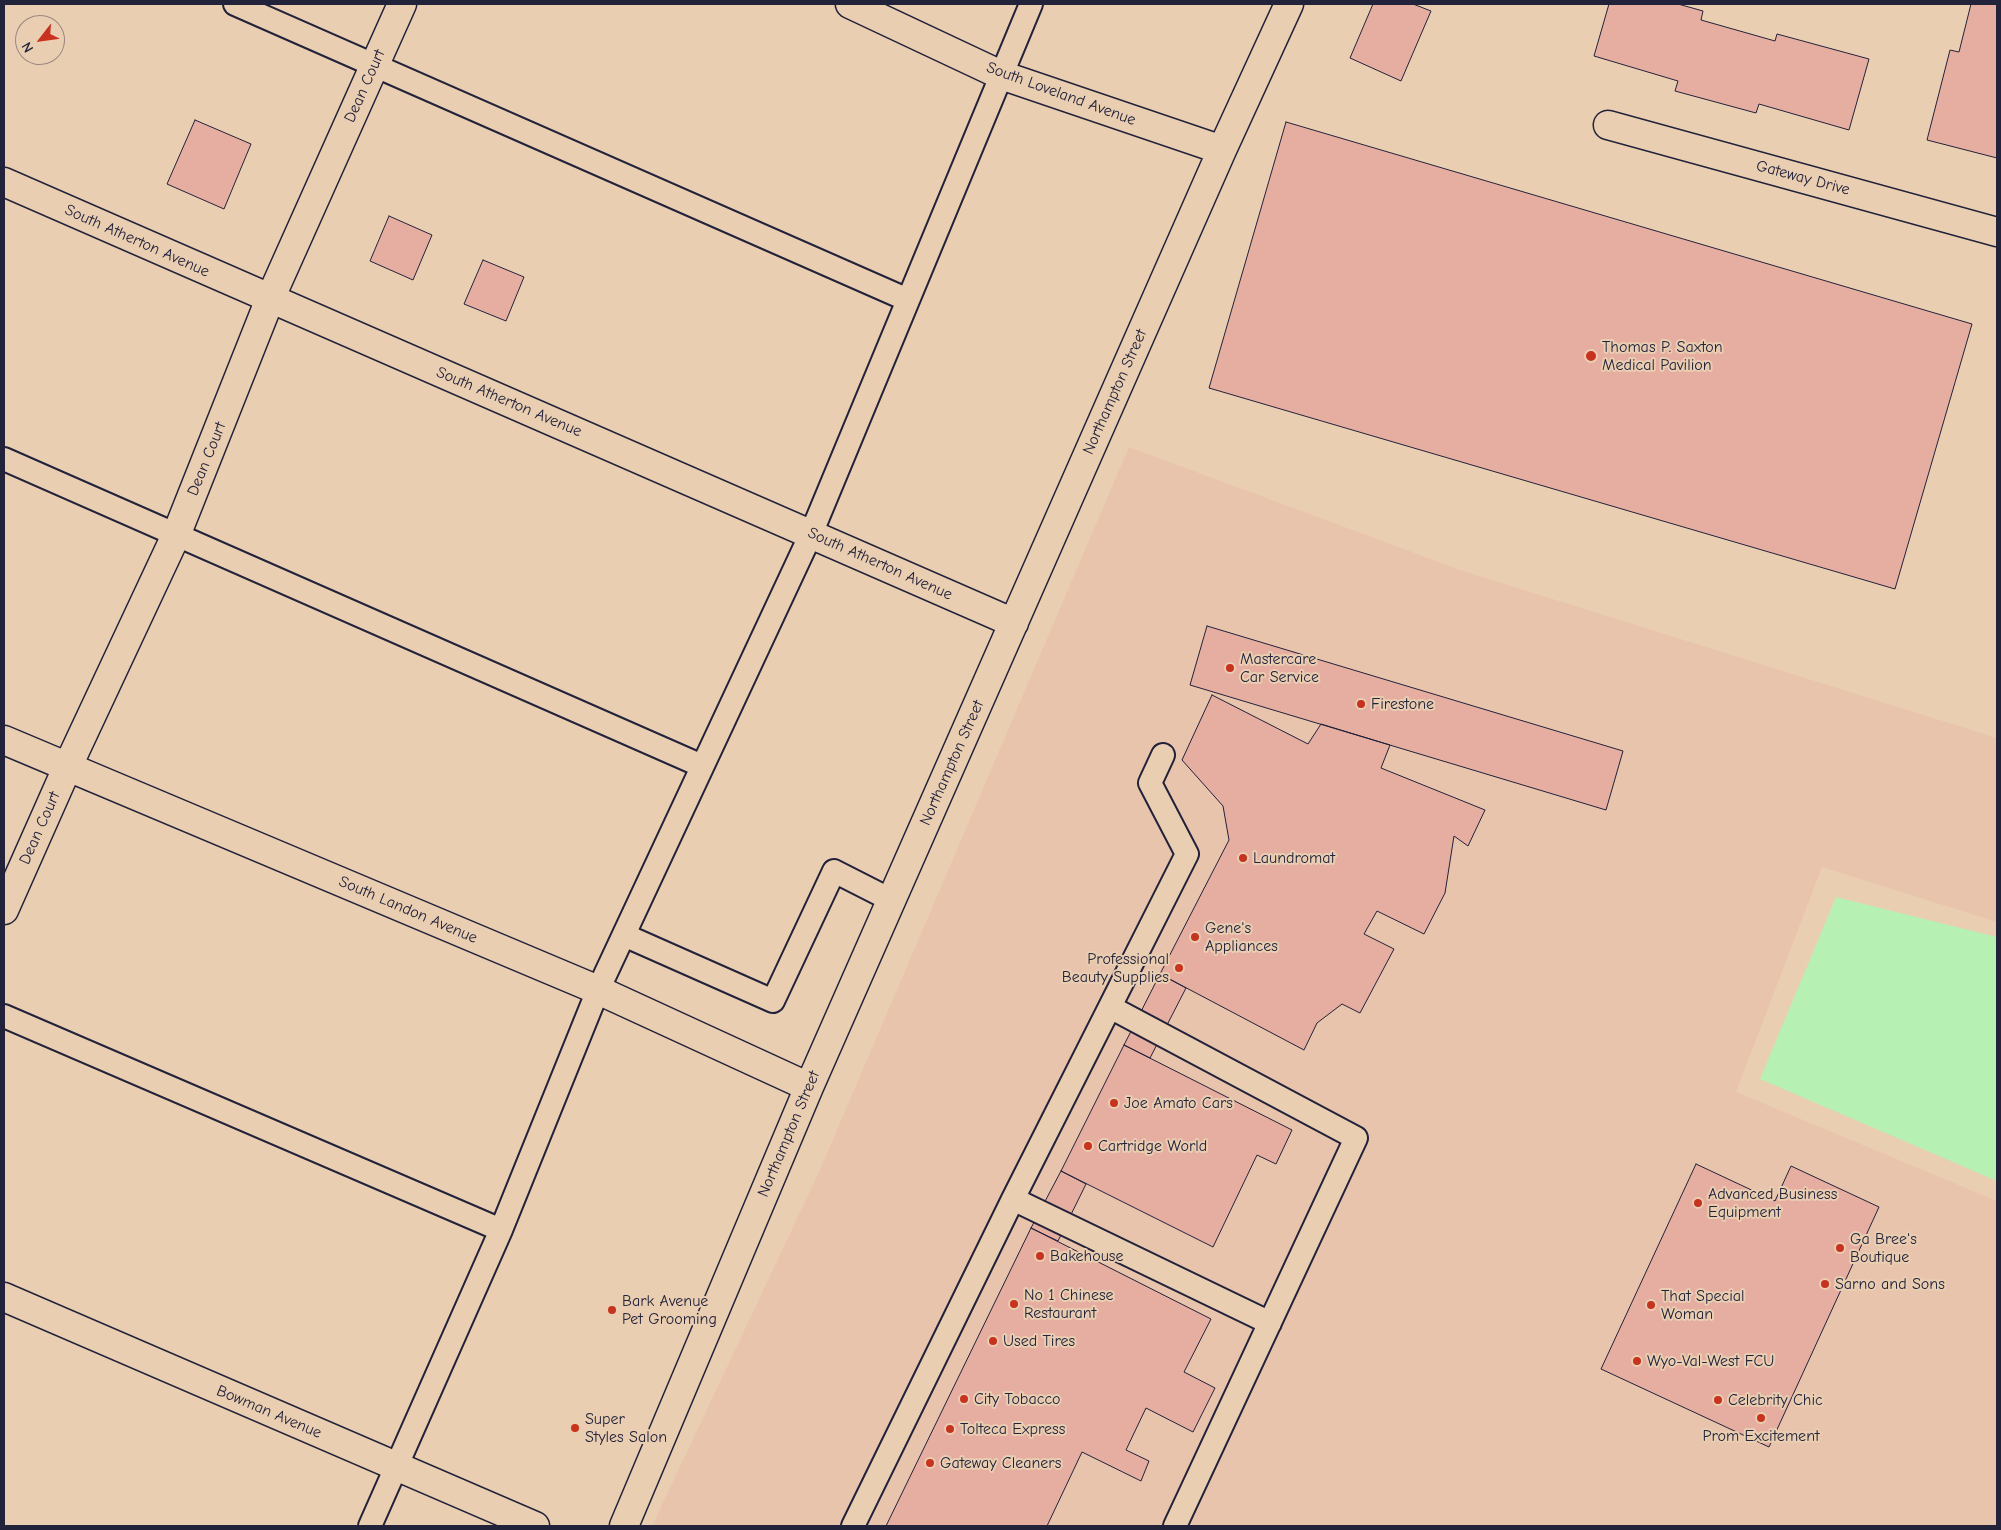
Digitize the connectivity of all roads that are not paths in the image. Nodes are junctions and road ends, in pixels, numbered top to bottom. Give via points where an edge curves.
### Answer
1 (235, 4) edge
2 (402, 4) edge
3 (850, 4) edge
4 (1031, 4) edge
5 (1289, 4) edge
6 (374, 63) junction
7 (1001, 75) junction
8 (1608, 125) dead end
9 (1222, 150) junction
10 (4, 182) edge
11 (1997, 232) edge
12 (270, 299) junction
13 (908, 300) junction
14 (4, 459) edge
15 (177, 534) junction
16 (811, 534) junction
17 (1014, 623) junction
18 (4, 740) edge
19 (1163, 755) dead end
20 (702, 766) junction
21 (67, 768) junction
22 (891, 900) junction
23 (4, 910) edge
24 (624, 934) junction
25 (598, 990) junction
26 (1110, 1007) junction
27 (4, 1016) edge
28 (809, 1087) junction
29 (1013, 1199) junction
30 (501, 1230) junction
31 (4, 1297) edge
32 (1270, 1323) junction
33 (398, 1467) junction
34 (370, 1526) edge
35 (535, 1526) edge
36 (624, 1526) edge
37 (853, 1526) edge
38 (1175, 1526) edge

1 - 6 lane
2 - 6 street, Dean Court
3 - 7 street, South Loveland Avenue
4 - 7 lane
5 - 9 street, Northampton Street
6 - 12 street, Dean Court
6 - 13 lane
7 - 9 street, South Loveland Avenue
7 - 13 lane
8 - 11 street, Gateway Drive
9 - 17 street, Northampton Street
10 - 12 street, South Atherton Avenue
12 - 15 street, Dean Court
12 - 16 street, South Atherton Avenue
13 - 16 lane
14 - 15 lane
15 - 20 lane
15 - 21 street, Dean Court
16 - 17 street, South Atherton Avenue
16 - 20 lane
17 - 22 street, Northampton Street
18 - 21 street, South Landon Avenue
19 - 26 lane via 1150,783 1187,854
20 - 24 lane
21 - 23 street, Dean Court
21 - 25 street, South Landon Avenue
22 - 24 lane via 834,871 773,1001
22 - 28 street, Northampton Street
24 - 25 lane
25 - 28 street, South Landon Avenue
25 - 30 lane
26 - 29 lane
26 - 32 lane via 1356,1138
27 - 30 lane
28 - 36 street, Northampton Street
29 - 32 lane
29 - 37 lane
30 - 33 lane
31 - 33 street, Bowman Avenue
32 - 38 lane
33 - 34 lane
33 - 35 street, Bowman Avenue

